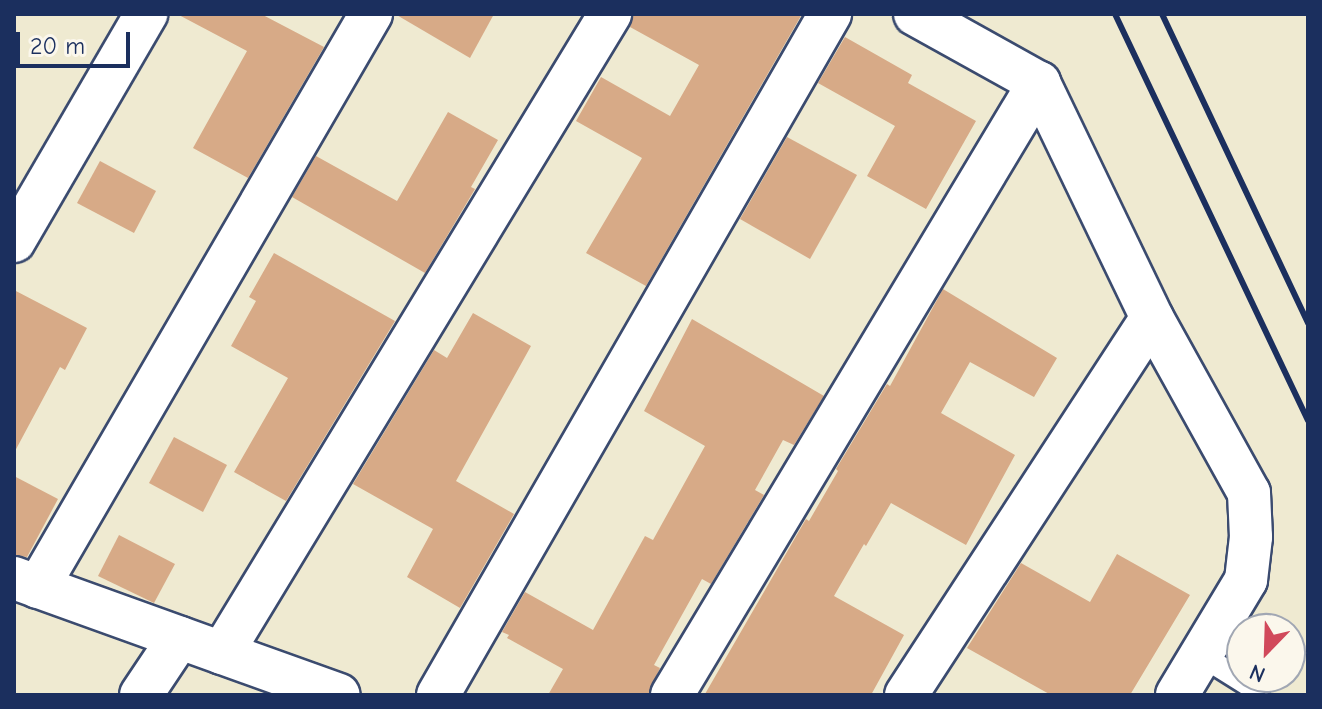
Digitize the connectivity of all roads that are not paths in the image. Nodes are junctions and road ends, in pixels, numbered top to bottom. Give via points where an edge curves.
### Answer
1 (146, 14) edge
2 (371, 14) edge
3 (610, 14) edge
4 (830, 14) edge
5 (915, 14) edge
6 (1039, 83) junction
7 (14, 241) edge
8 (1152, 318) junction
9 (26, 582) edge
10 (179, 638) junction
11 (222, 653) junction
12 (1201, 655) junction
13 (141, 695) edge
14 (339, 695) edge
15 (438, 695) edge
16 (672, 695) edge
17 (906, 695) edge
18 (1177, 695) edge
19 (1258, 695) edge

1 - 7 street
2 - 9 street
3 - 11 street
4 - 15 street
5 - 6 street
6 - 8 street
6 - 16 street
8 - 12 street via 1249,493 1246,580
8 - 17 street
9 - 10 street
10 - 11 street
10 - 13 street
11 - 14 street
12 - 18 street
12 - 19 lane

